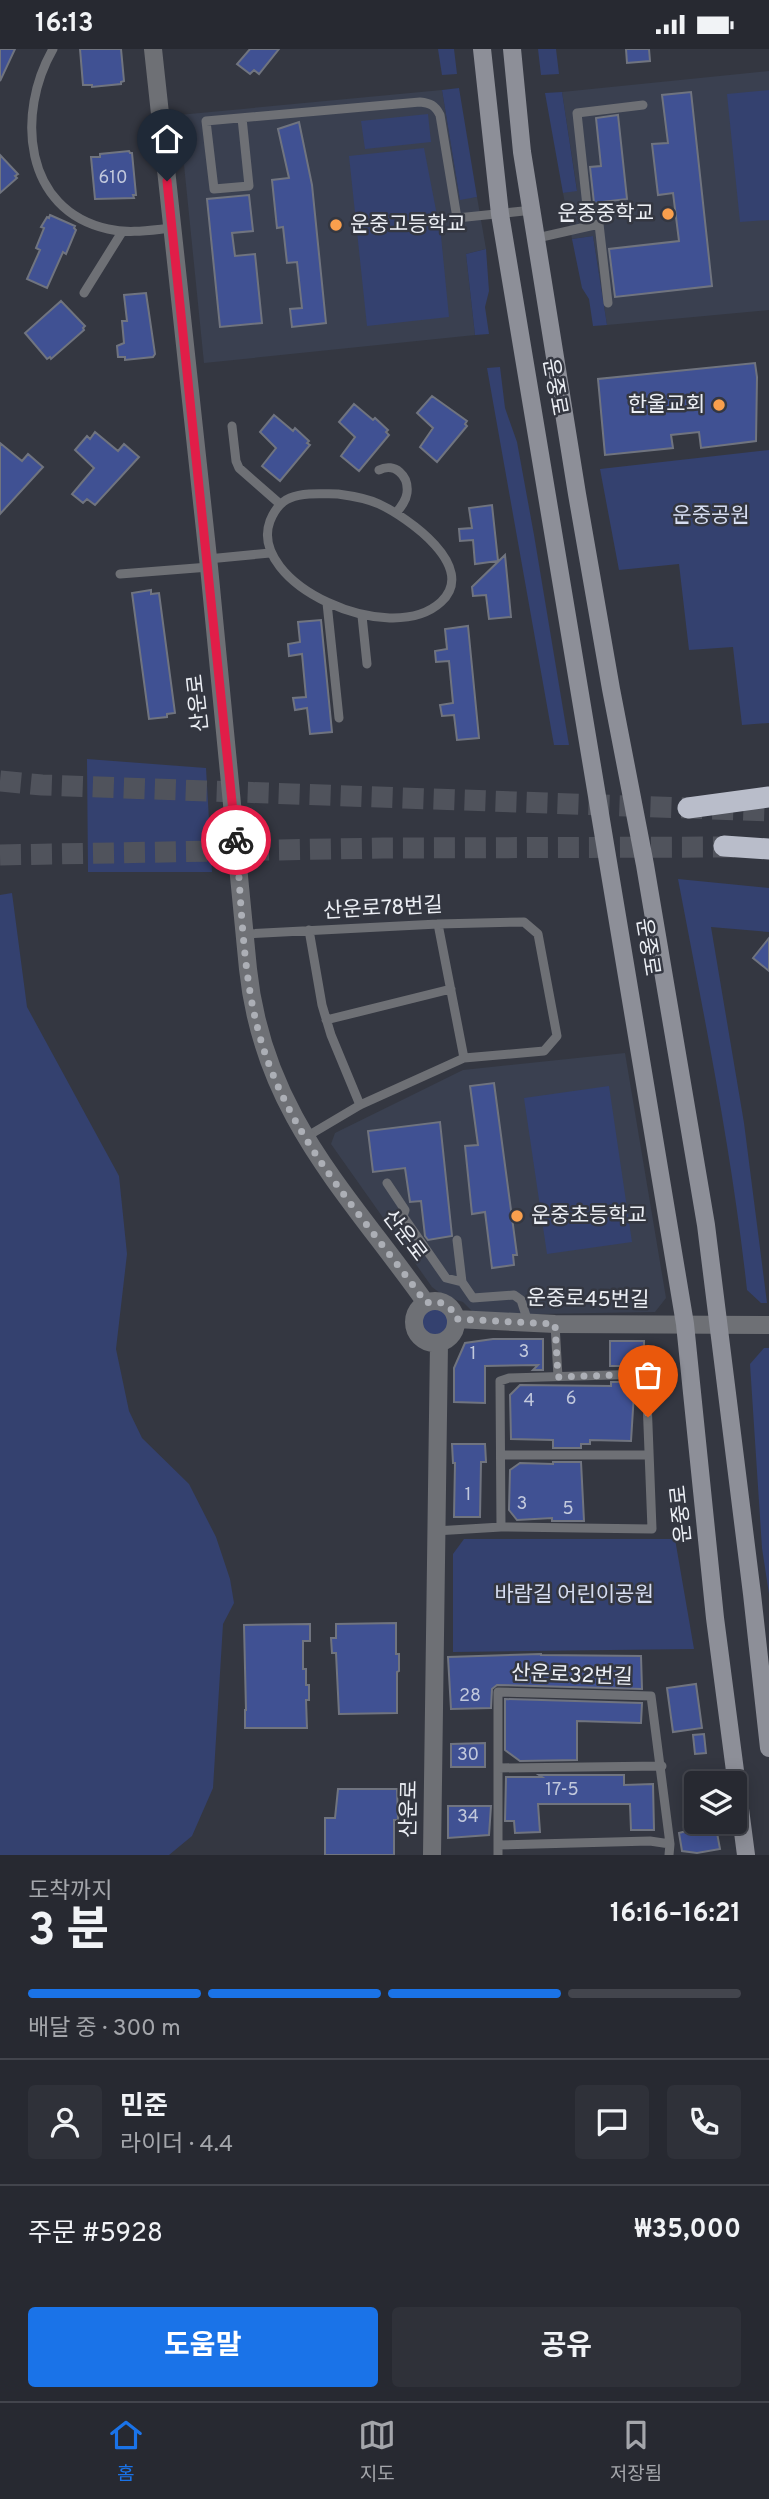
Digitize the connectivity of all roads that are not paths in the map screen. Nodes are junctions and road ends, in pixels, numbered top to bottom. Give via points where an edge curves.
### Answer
1 (53, 49) edge
2 (153, 49) edge
3 (482, 49) edge
4 (512, 49) edge
5 (643, 105) dead end
6 (242, 118) junction
7 (533, 210) junction
8 (500, 214) junction
9 (589, 225) junction
10 (172, 228) junction
11 (122, 232) junction
12 (537, 238) junction
13 (84, 293) dead end
14 (608, 303) dead end
15 (232, 426) dead end
16 (379, 470) dead end
17 (280, 504) junction
18 (396, 513) junction
19 (270, 553) junction
20 (208, 563) junction
21 (120, 574) dead end
22 (327, 603) junction
23 (362, 616) junction
24 (367, 664) dead end
25 (339, 718) dead end
26 (769, 797) edge
27 (688, 809) dead end
28 (724, 846) tunnel mouth
29 (769, 849) edge
30 (438, 923) junction
31 (309, 930) junction
32 (244, 934) junction
33 (451, 989) junction
34 (326, 1020) junction
35 (464, 1058) junction
36 (360, 1105) junction
37 (304, 1138) junction
38 (387, 1184) dead end
39 (457, 1240) dead end
40 (462, 1282) junction
41 (426, 1303) junction
42 (456, 1319) junction
43 (528, 1322) junction
44 (555, 1324) junction
45 (685, 1324) junction
46 (719, 1324) junction
47 (769, 1325) edge
48 (439, 1343) junction
49 (558, 1377) junction
50 (502, 1455) junction
51 (649, 1455) junction
52 (501, 1527) junction
53 (435, 1531) junction
54 (769, 1748) edge
55 (662, 1766) junction
56 (498, 1768) junction
57 (670, 1844) junction
58 (498, 1850) edge
59 (432, 1855) edge
60 (669, 1855) edge
61 (746, 1855) edge

1 - 11 lane via 33,105 31,137 36,164 50,191 68,211 94,225
2 - 10 street, 산운로
3 - 8 main road, 운중로
4 - 7 main road, 운중로
5 - 9 lane via 576,113
6 - 6 lane via 206,121 214,189 249,186
6 - 8 lane via 429,103 440,115 457,218
7 - 8 lane
7 - 12 main road, 운중로
8 - 45 main road, 운중로
9 - 12 lane
9 - 14 lane via 599,224
10 - 11 lane
10 - 20 street, 산운로
11 - 13 lane
12 - 46 main road, 운중로 via 606,663 704,1213
15 - 17 lane via 239,468
16 - 18 lane via 394,468 406,481 404,503
17 - 18 lane via 305,495 338,494 366,499
17 - 19 lane via 269,524
18 - 23 lane via 443,554 451,579 449,591 435,607 413,617
19 - 20 lane
19 - 22 lane via 291,577
20 - 21 lane
20 - 32 street, 산운로
22 - 23 lane
22 - 25 lane
23 - 24 lane
26 - 27 highway
28 - 29 highway
30 - 31 lane, 산운로78번길
30 - 33 lane
30 - 35 lane, 산운로78번길 via 524,922 538,935 557,1036 544,1051
31 - 32 lane, 산운로78번길
31 - 34 lane
32 - 37 street, 산운로 via 260,1038 279,1090
33 - 34 lane
33 - 35 lane
34 - 36 lane
35 - 36 lane
36 - 37 lane
37 - 41 street, 산운로
38 - 40 lane via 446,1278
39 - 40 lane
40 - 43 lane via 473,1298 514,1295 521,1300
41 - 42 street via 445,1303
41 - 48 street via 414,1319 416,1332 426,1341
42 - 43 street, 운중로45번길
42 - 48 street via 450,1337
43 - 44 street, 운중로45번길
44 - 45 street, 운중로45번길
44 - 49 lane
45 - 46 street, 운중로45번길
45 - 61 main road, 운중로 via 715,1618
46 - 47 street, 운중로45번길
46 - 54 main road, 운중로
48 - 53 street, 산운로
49 - 50 lane via 500,1381
49 - 51 lane via 646,1374
50 - 51 lane
50 - 52 lane
51 - 52 lane via 652,1529
52 - 53 lane
53 - 59 street, 산운로
55 - 56 lane
55 - 56 lane, 산운로32번길 via 651,1696 498,1692
55 - 57 lane, 산운로32번길
56 - 58 lane, 산운로32번길
57 - 58 lane, 산운로32번길 via 650,1841
57 - 60 lane, 산운로32번길

